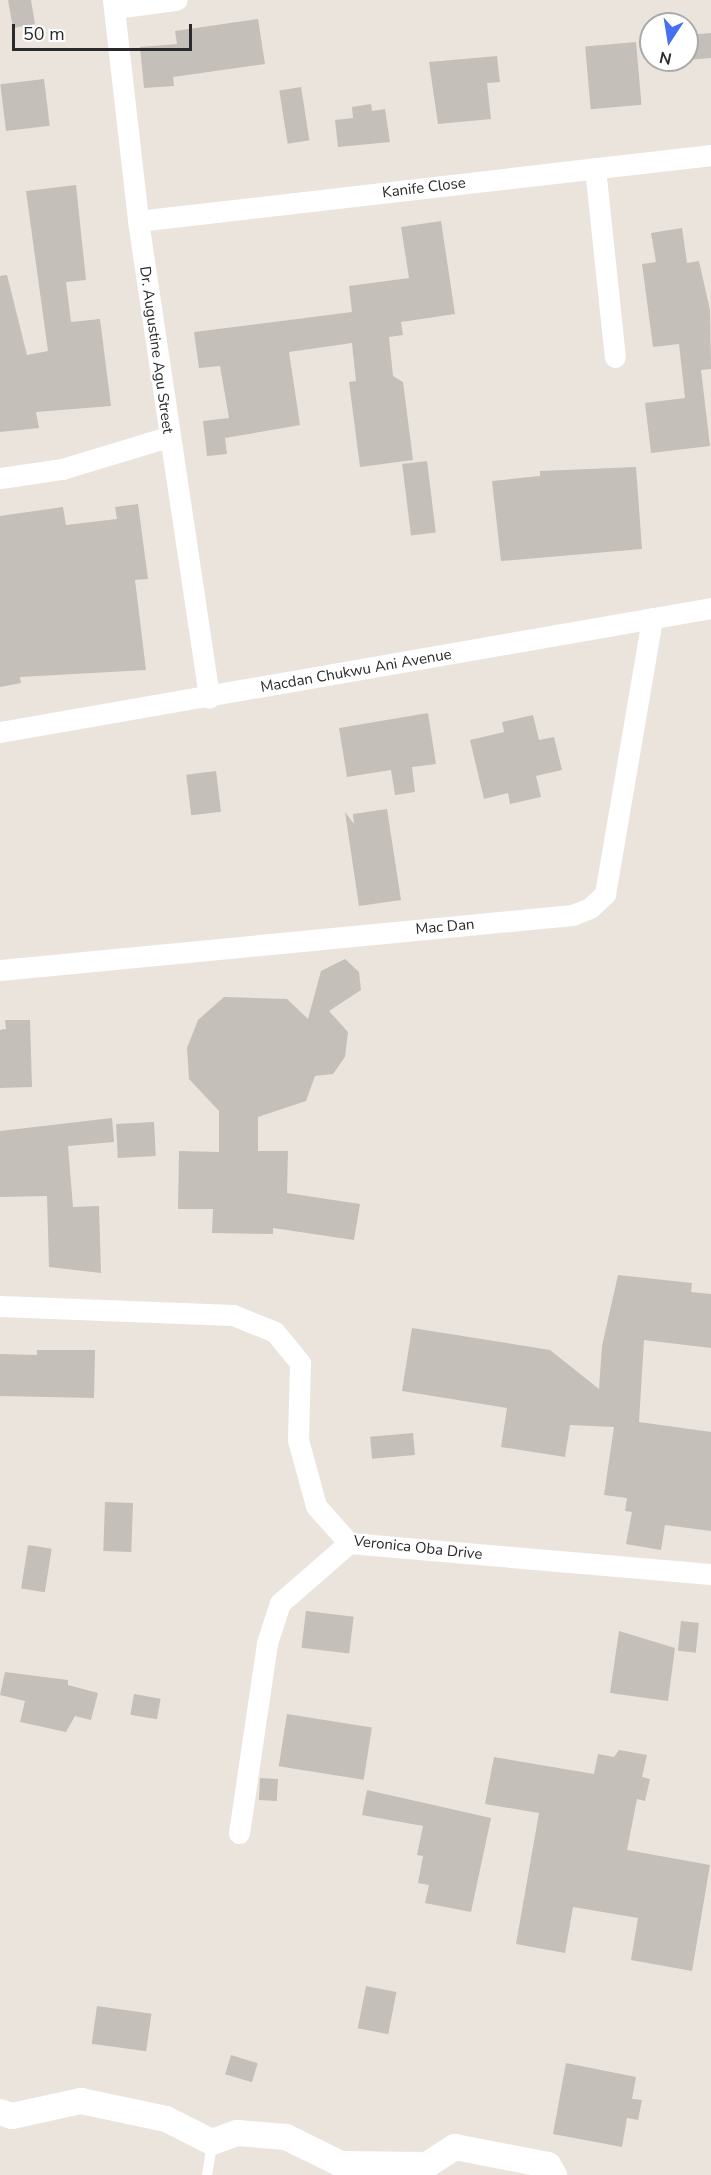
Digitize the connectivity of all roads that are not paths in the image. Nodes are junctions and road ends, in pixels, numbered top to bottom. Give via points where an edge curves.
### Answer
1 (176, 0) edge
2 (114, 4) edge
3 (711, 154) edge
4 (595, 168) junction
5 (138, 221) junction
6 (615, 357) dead end
7 (168, 437) junction
8 (0, 478) edge
9 (711, 608) edge
10 (652, 618) junction
11 (208, 698) junction
12 (0, 732) edge
13 (0, 970) edge
14 (0, 1306) edge
15 (349, 1543) junction
16 (711, 1574) edge
17 (239, 1833) dead end
18 (0, 2112) edge
19 (212, 2142) junction
20 (340, 2170) edge
21 (207, 2175) edge
22 (554, 2175) edge

1 - 2 street
2 - 5 street, Dr. Augustine Agu Street
3 - 4 street, Kanife Close
4 - 5 street, Kanife Close
4 - 6 street
5 - 7 street, Dr. Augustine Agu Street
7 - 8 street via 62,469
7 - 11 street, Dr. Augustine Agu Street
9 - 10 street, Macdan Chukwu Ani Avenue
10 - 11 street, Macdan Chukwu Ani Avenue
10 - 13 street, Mac Dan via 605,894 590,908 572,915
11 - 12 street, Macdan Chukwu Ani Avenue
14 - 15 street, Veronica Oba Drive via 233,1315 274,1332 300,1363 298,1440 316,1506
15 - 16 street, Veronica Oba Drive
15 - 17 street via 280,1603 267,1643
18 - 19 street via 12,2116 81,2101 166,2119
19 - 20 street via 237,2133 286,2138
19 - 21 lane
20 - 22 street via 427,2165 455,2147 548,2165

